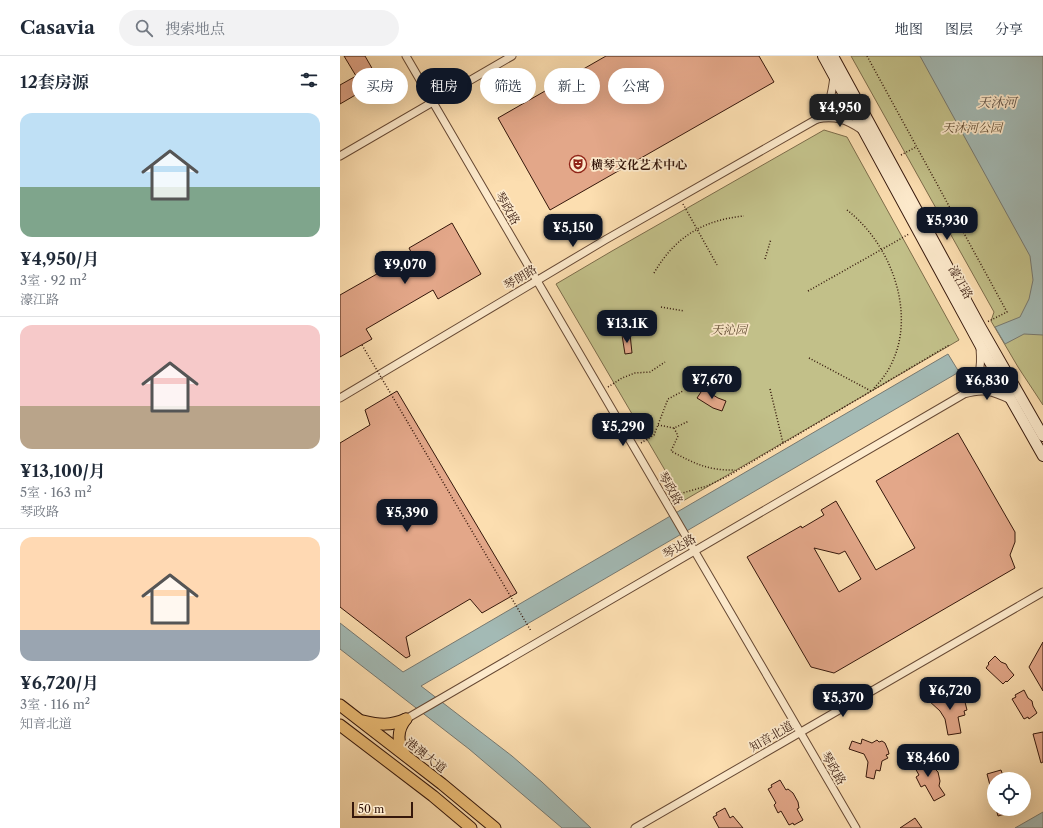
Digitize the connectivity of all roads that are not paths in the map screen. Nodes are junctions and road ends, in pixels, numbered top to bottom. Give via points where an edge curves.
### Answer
1 (406, 56) edge
2 (512, 56) edge
3 (823, 56) edge
4 (833, 56) edge
5 (416, 73) edge
6 (834, 76) junction
7 (472, 79) edge
8 (430, 104) edge
9 (434, 104) edge
10 (817, 119) junction
11 (864, 131) junction
12 (340, 156) edge
13 (537, 280) junction
14 (980, 345) junction
15 (964, 394) junction
16 (340, 398) edge
17 (1011, 400) junction
18 (1043, 436) edge
19 (1043, 456) edge
20 (694, 550) junction
21 (1043, 592) edge
22 (340, 705) edge
23 (406, 718) junction
24 (360, 721) junction
25 (340, 725) edge
26 (800, 732) junction
27 (406, 756) junction
28 (470, 828) edge
29 (494, 828) edge
30 (635, 828) edge
31 (856, 828) edge

1 - 5 street, 琴政路
2 - 7 street
3 - 6 main road, 濠江路
4 - 18 main road, 濠江路
6 - 10 street via 831,99 826,110
6 - 11 main road, 濠江路
8 - 12 street
9 - 13 street, 琴政路
10 - 11 street via 837,117
10 - 13 street, 琴朗路
11 - 14 main road, 濠江路
13 - 16 street, 琴朗路
13 - 20 street, 琴政路
14 - 15 street via 982,365 975,381
14 - 17 main road, 濠江路
15 - 17 street via 977,390 995,393
15 - 20 street, 琴达路
17 - 19 main road, 濠江路
20 - 23 street, 琴达路
20 - 26 street, 琴政路
21 - 26 street, 知音北道
22 - 24 main road, 港澳大道
23 - 24 main road via 383,725
23 - 27 main road via 399,735 400,746
24 - 27 main road, 港澳大道
25 - 28 main road via 433,796
26 - 30 street, 知音北道
26 - 31 street, 琴政路
27 - 29 main road, 港澳大道

